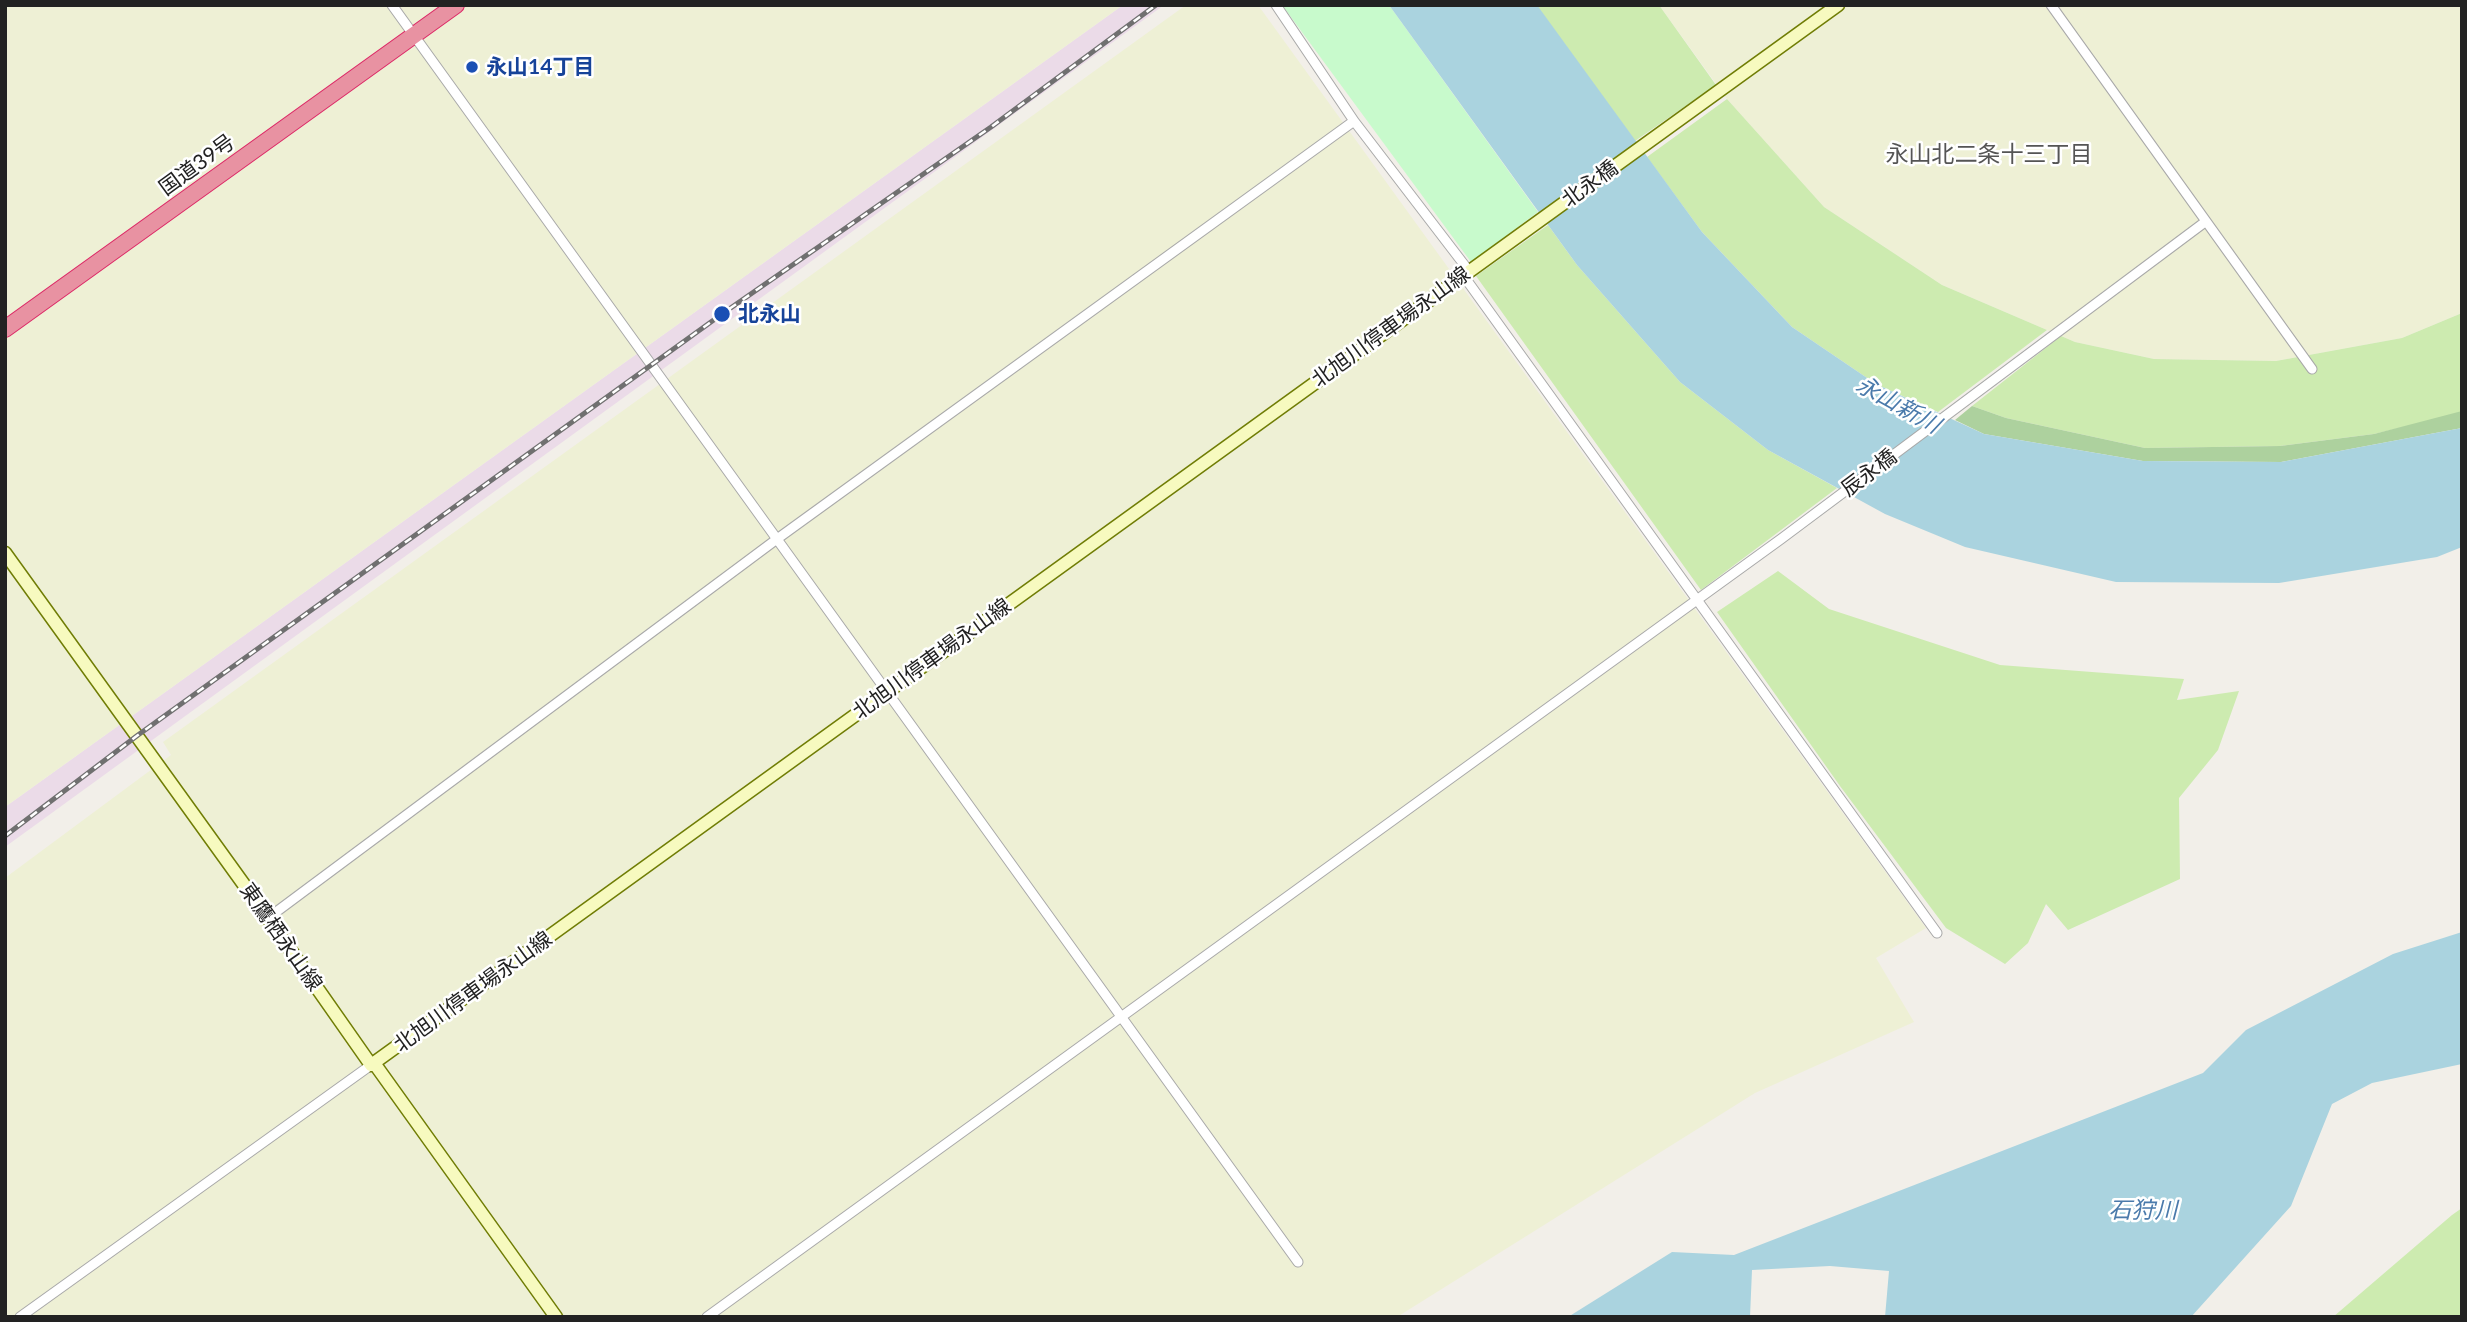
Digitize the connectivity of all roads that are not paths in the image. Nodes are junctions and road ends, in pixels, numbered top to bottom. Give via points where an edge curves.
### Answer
1 (392, 5) edge
2 (456, 5) edge
3 (1276, 5) edge
4 (1838, 5) edge
5 (2051, 5) edge
6 (415, 36) junction
7 (1354, 121) junction
8 (2205, 222) junction
9 (1490, 256) joint
10 (1466, 273) junction
11 (5, 329) edge
12 (2312, 369) dead end
13 (777, 539) junction
14 (5, 553) edge
15 (1697, 600) junction
16 (887, 691) junction
17 (268, 918) junction
18 (1937, 933) dead end
19 (1122, 1017) junction
20 (372, 1064) junction
21 (1298, 1262) dead end
22 (20, 1317) edge
23 (556, 1317) edge
24 (707, 1317) edge

1 - 6 street
2 - 6 highway, 国道39号
3 - 7 street
4 - 9 main road, 北永橋
5 - 8 street
6 - 11 highway, 国道39号
6 - 13 street
7 - 10 street
7 - 13 street
8 - 12 street
8 - 15 street, 辰永橋
9 - 10 main road, 北旭川停車場永山線
10 - 15 street
10 - 16 main road, 北旭川停車場永山線
13 - 16 street
13 - 17 street
14 - 17 main road, 東鷹栖永山線
15 - 18 street
15 - 19 street, 辰永橋
16 - 19 street
16 - 20 main road, 北旭川停車場永山線
17 - 20 main road, 東鷹栖永山線
19 - 21 street
19 - 24 street, 辰永橋
20 - 22 street
20 - 23 main road, 東鷹栖永山線

